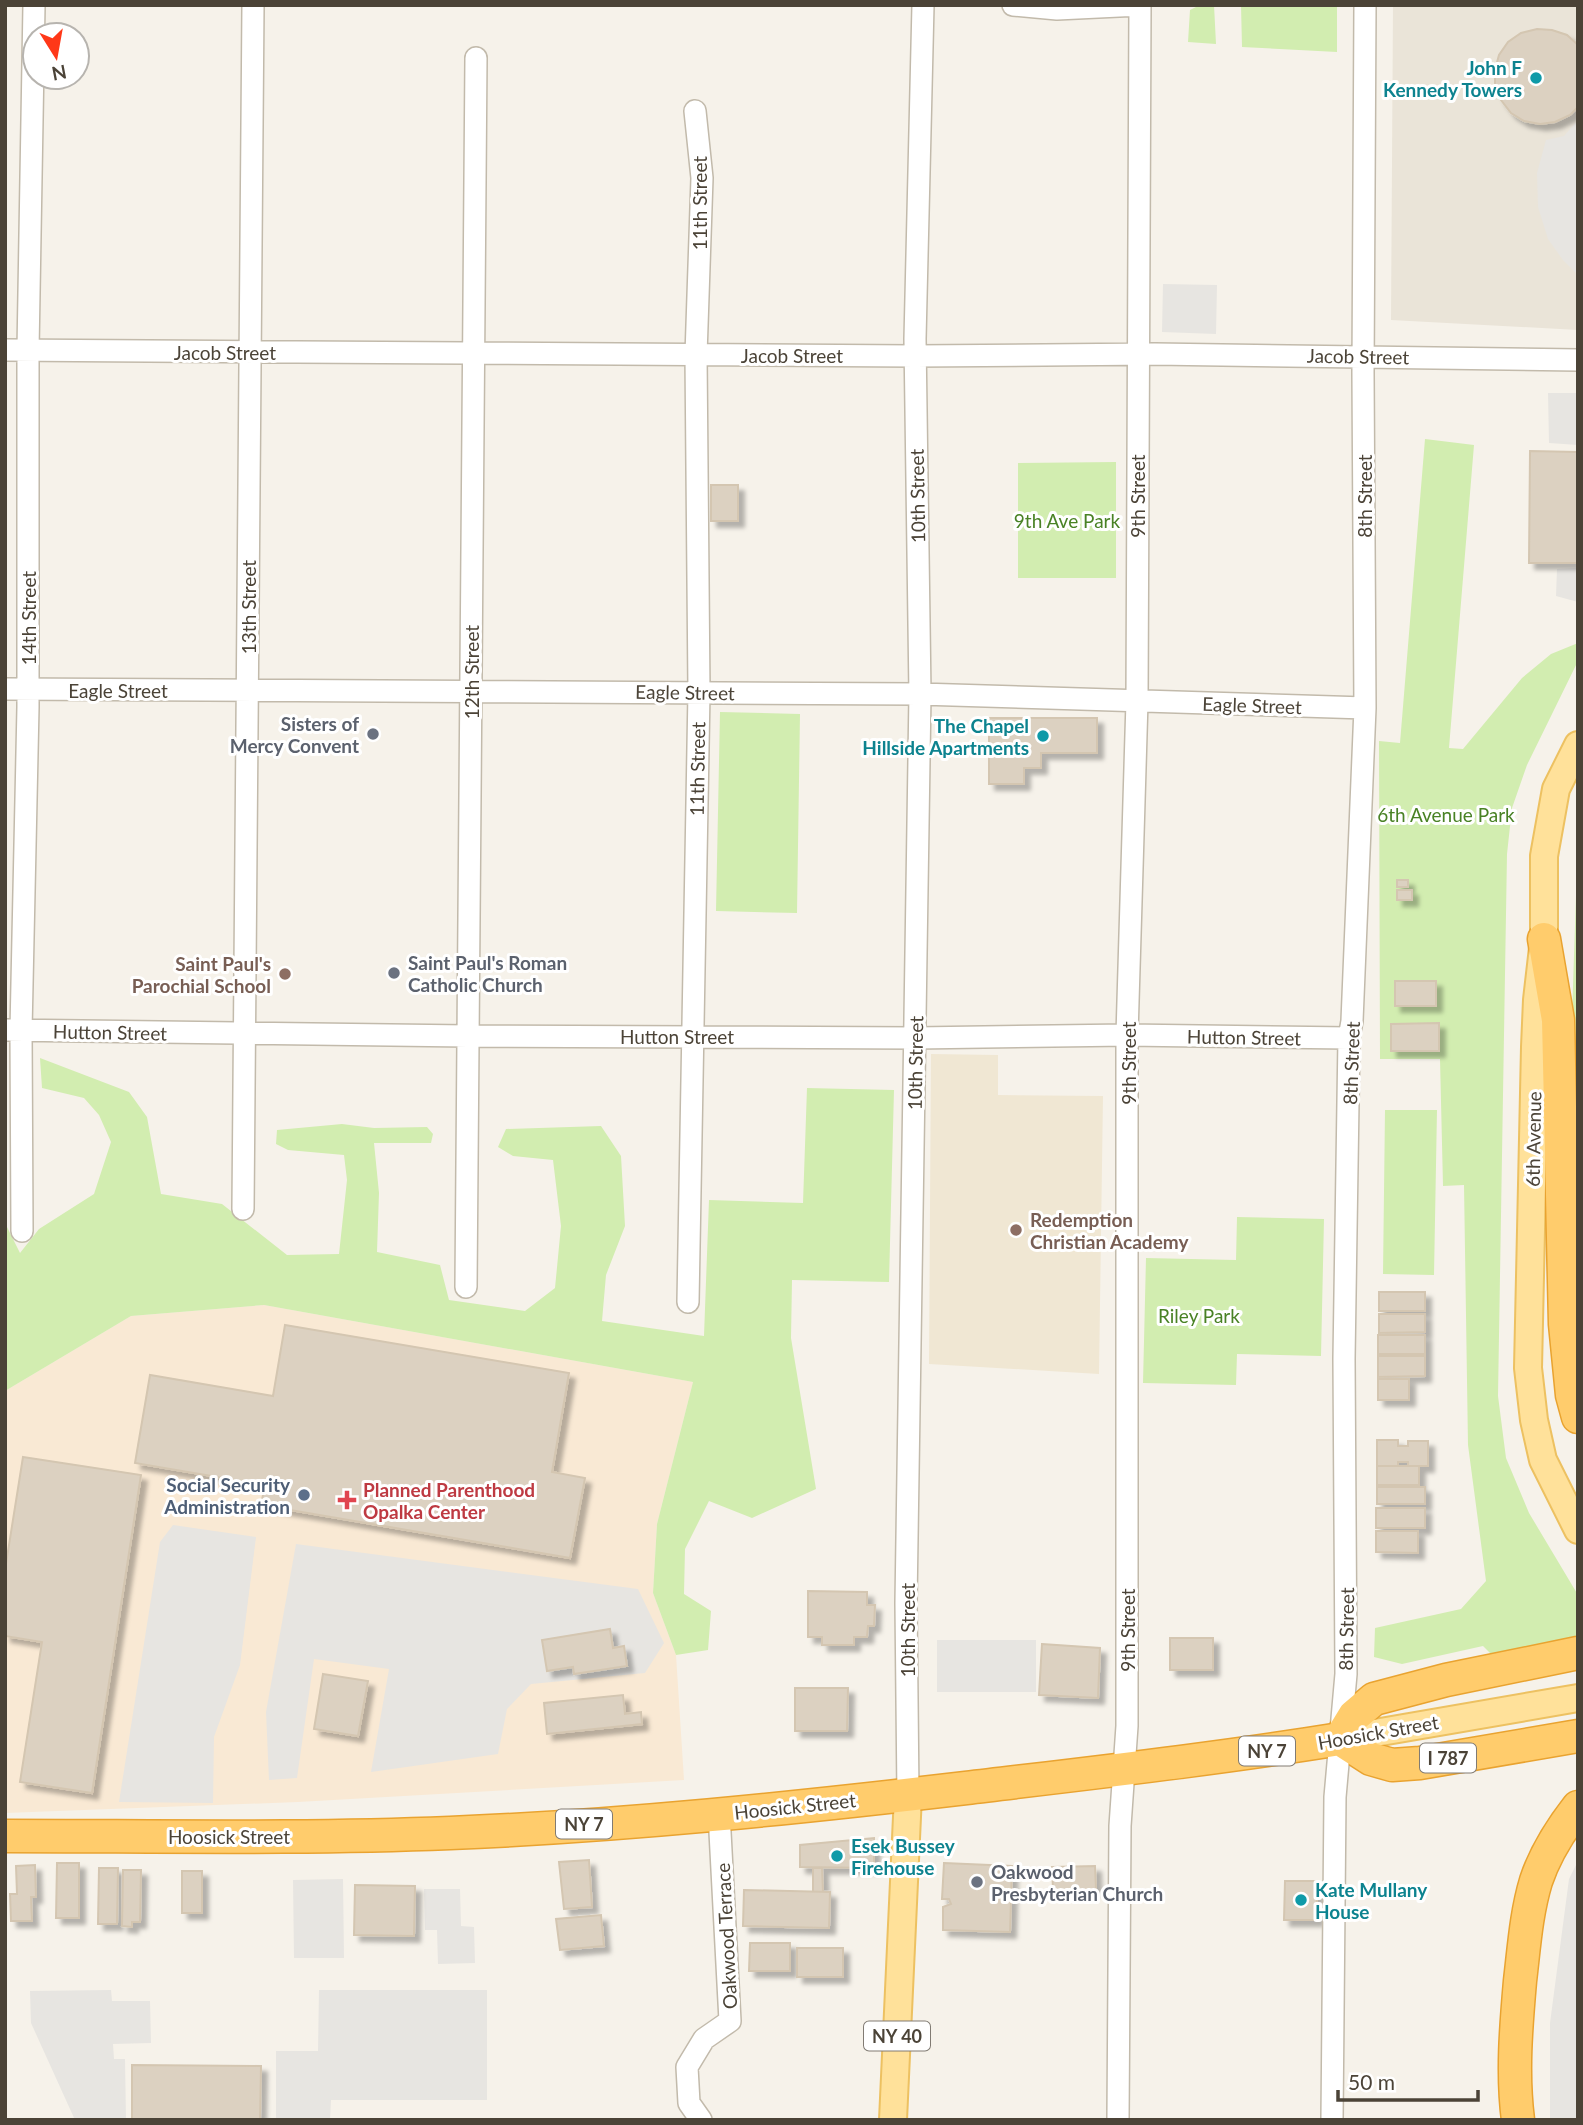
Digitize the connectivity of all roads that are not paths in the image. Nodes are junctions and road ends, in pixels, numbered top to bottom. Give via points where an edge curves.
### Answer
1 (34, 5) edge
2 (253, 5) edge
3 (923, 5) edge
4 (1013, 5) edge
5 (1140, 5) edge
6 (1365, 5) edge
7 (476, 58) dead end
8 (695, 111) dead end
9 (5, 350) edge
10 (27, 351) junction
11 (249, 352) junction
12 (473, 353) junction
13 (1137, 354) junction
14 (695, 355) junction
15 (915, 356) junction
16 (1363, 356) junction
17 (1578, 360) edge
18 (5, 689) edge
19 (28, 689) junction
20 (248, 690) junction
21 (471, 690) junction
22 (699, 692) junction
23 (920, 694) junction
24 (1137, 701) junction
25 (1365, 708) junction
26 (1578, 745) edge
27 (1544, 939) junction
28 (13, 1030) edge
29 (244, 1034) junction
30 (1127, 1035) junction
31 (468, 1036) junction
32 (692, 1036) junction
33 (915, 1038) junction
34 (1349, 1038) junction
35 (1578, 1107) edge
36 (243, 1209) dead end
37 (22, 1231) dead end
38 (1563, 1238) junction
39 (466, 1287) dead end
40 (688, 1302) dead end
41 (1578, 1417) edge
42 (1578, 1530) edge
43 (1578, 1653) edge
44 (1578, 1698) edge
45 (1570, 1737) edge
46 (1340, 1739) junction
47 (1125, 1768) junction
48 (908, 1795) junction
49 (1578, 1807) edge
50 (719, 1813) junction
51 (5, 1836) edge
52 (701, 2120) edge
53 (893, 2120) edge
54 (1118, 2120) edge
55 (1332, 2120) edge
56 (1518, 2120) edge

1 - 10 street, 14th Street
2 - 11 street, 13th Street
3 - 15 street, 10th Street
4 - 5 street via 1057,9
5 - 13 street, 9th Street
6 - 16 street, 8th Street
7 - 12 street, 12th Street
8 - 14 street, 11th Street via 702,178
9 - 10 street, Jacob Street
10 - 11 street, Jacob Street
10 - 19 street, 14th Street
11 - 12 street, Jacob Street
11 - 20 street, 13th Street
12 - 14 street, Jacob Street
12 - 21 street, 12th Street
13 - 15 street, Jacob Street
13 - 16 street, Jacob Street
13 - 24 street, 9th Street
14 - 15 street, Jacob Street
14 - 22 street, 11th Street
15 - 23 street, 10th Street
16 - 17 street, Jacob Street
16 - 25 street, 8th Street
18 - 19 street, Eagle Street
19 - 20 street, Eagle Street
19 - 28 street, 14th Street
20 - 21 street, Eagle Street
20 - 29 street, 13th Street
21 - 22 street, Eagle Street
21 - 31 street, 12th Street
22 - 23 street, Eagle Street
22 - 32 street, 11th Street
23 - 24 street, Eagle Street
23 - 33 street, 10th Street
24 - 25 street, Eagle Street
24 - 30 street, 9th Street
25 - 34 street, 8th Street
26 - 27 main road, 6th Avenue via 1556,789 1544,856
27 - 38 highway via 1558,1020
27 - 42 main road, 6th Avenue via 1535,1047 1528,1368 1543,1460
28 - 29 street, Hutton Street
28 - 37 street, 14th Street
29 - 31 street, Hutton Street
29 - 36 street, 13th Street
30 - 33 street, Hutton Street
30 - 34 street, Hutton Street
30 - 47 street, 9th Street
31 - 32 street, Hutton Street
31 - 39 street, 12th Street
32 - 33 street, Hutton Street
32 - 40 street, 11th Street
33 - 48 street, 10th Street via 906,1603
34 - 46 street, 8th Street via 1346,1674
35 - 38 highway
38 - 41 highway via 1566,1338
43 - 46 highway via 1374,1699 1354,1716
44 - 46 main road, Hoosick Street
45 - 46 highway, I 787 via 1392,1765 1371,1759
46 - 47 highway, Hoosick Street / NY 7
46 - 55 street, 8th Street
47 - 48 highway, Hoosick Street / NY 7
47 - 54 street, 9th Street via 1120,1826
48 - 50 highway, Hoosick Street / NY 7
48 - 53 main road, 10th Street / NY 40
49 - 56 highway via 1548,1853 1525,1928 1516,2028
50 - 51 highway, Hoosick Street / NY 7 via 449,1833
50 - 52 street, Oakwood Terrace via 730,2021 704,2039 687,2067 689,2103

